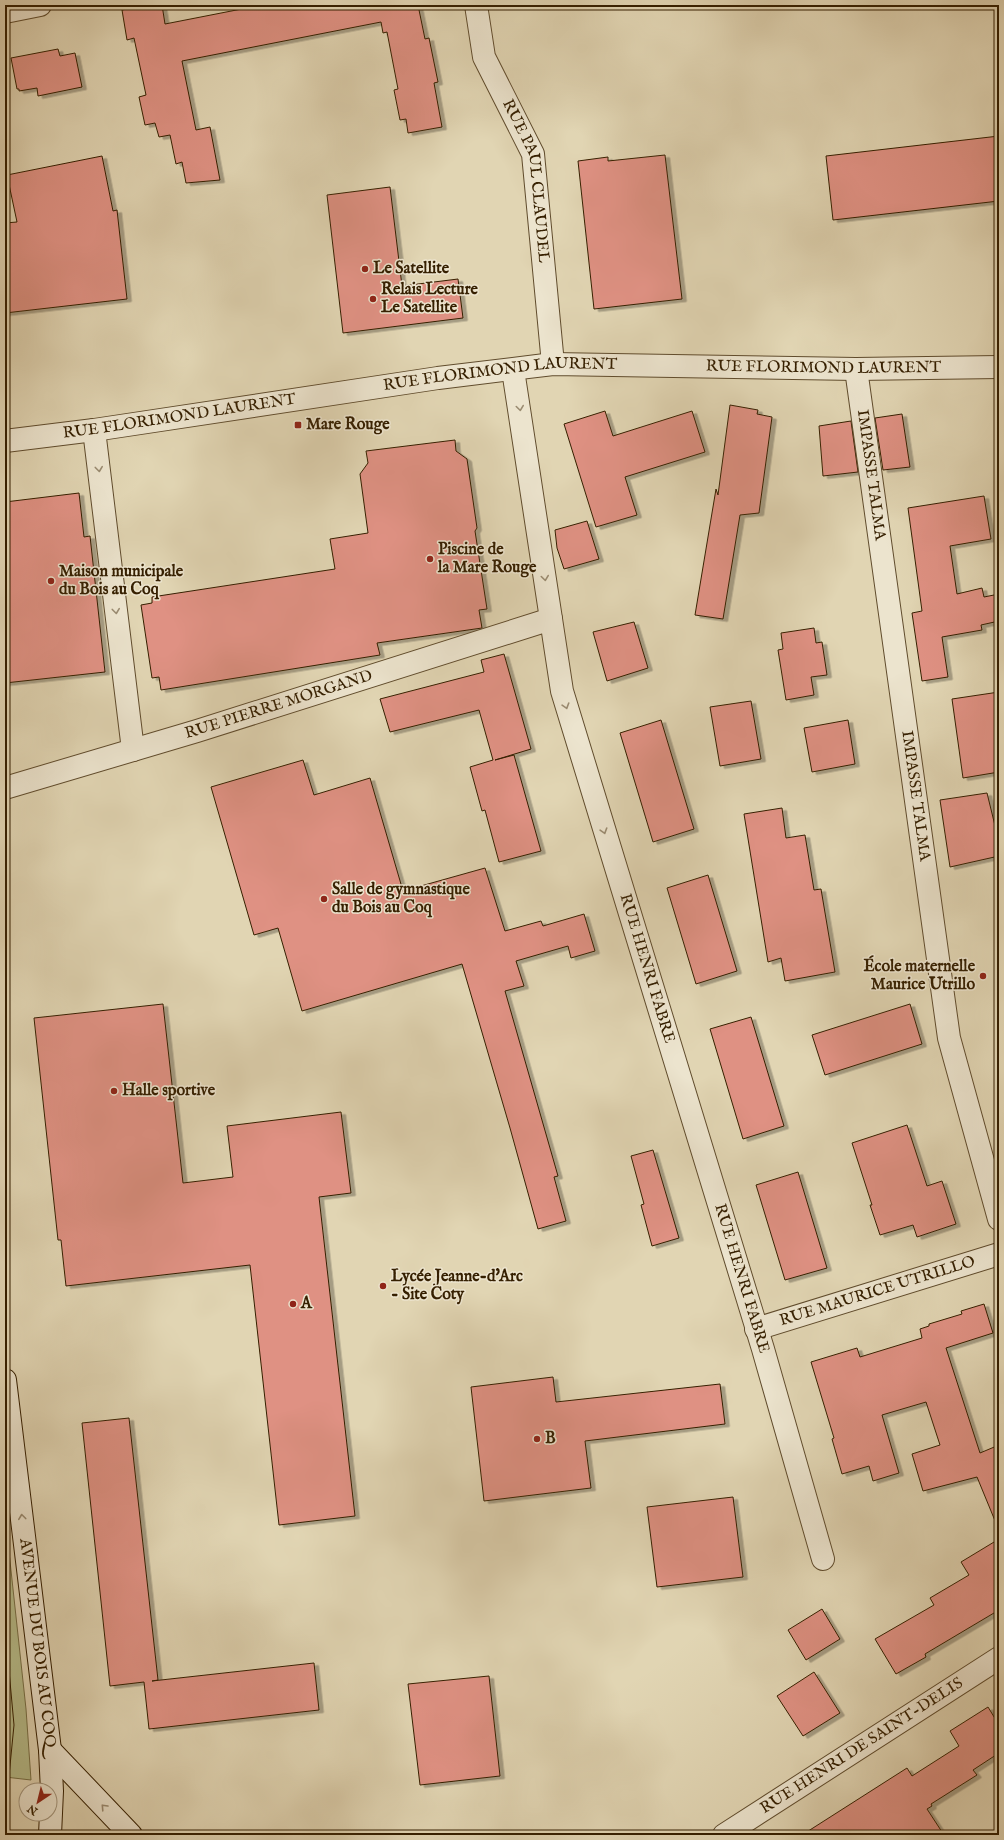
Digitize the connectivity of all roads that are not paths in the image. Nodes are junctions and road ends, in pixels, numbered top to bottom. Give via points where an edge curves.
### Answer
1 (40, 5) edge
2 (476, 5) edge
3 (5, 12) edge
4 (554, 364) junction
5 (999, 367) edge
6 (856, 369) junction
7 (513, 370) junction
8 (94, 430) junction
9 (5, 441) edge
10 (551, 619) junction
11 (133, 750) junction
12 (5, 788) edge
13 (999, 1219) edge
14 (999, 1254) edge
15 (756, 1329) junction
16 (5, 1380) edge
17 (823, 1559) dead end
18 (999, 1658) edge
19 (50, 1750) junction
20 (50, 1835) edge
21 (132, 1835) edge
22 (724, 1835) edge

1 - 3 street
2 - 4 street, RUE PAUL CLAUDEL via 484,57 533,154
4 - 6 street, RUE FLORIMOND LAURENT
4 - 7 street, RUE FLORIMOND LAURENT
5 - 6 street, RUE FLORIMOND LAURENT
6 - 13 street, IMPASSE TALMA via 949,1038
7 - 8 street, RUE FLORIMOND LAURENT via 438,378
7 -> 10 street, RUE HENRI FABRE
8 - 9 street, RUE FLORIMOND LAURENT
8 -> 11 street
10 - 11 street, RUE PIERRE MORGAND
10 -> 15 street, RUE HENRI FABRE via 562,691
11 - 12 street, RUE PIERRE MORGAND
14 - 15 street, RUE MAURICE UTRILLO
15 - 17 street, RUE HENRI FABRE
19 -> 16 street, AVENUE DU BOIS AU COQ
18 - 22 street, RUE HENRI DE SAINT-DELIS
19 - 20 street, AVENUE DU BOIS AU COQ
21 -> 19 street

